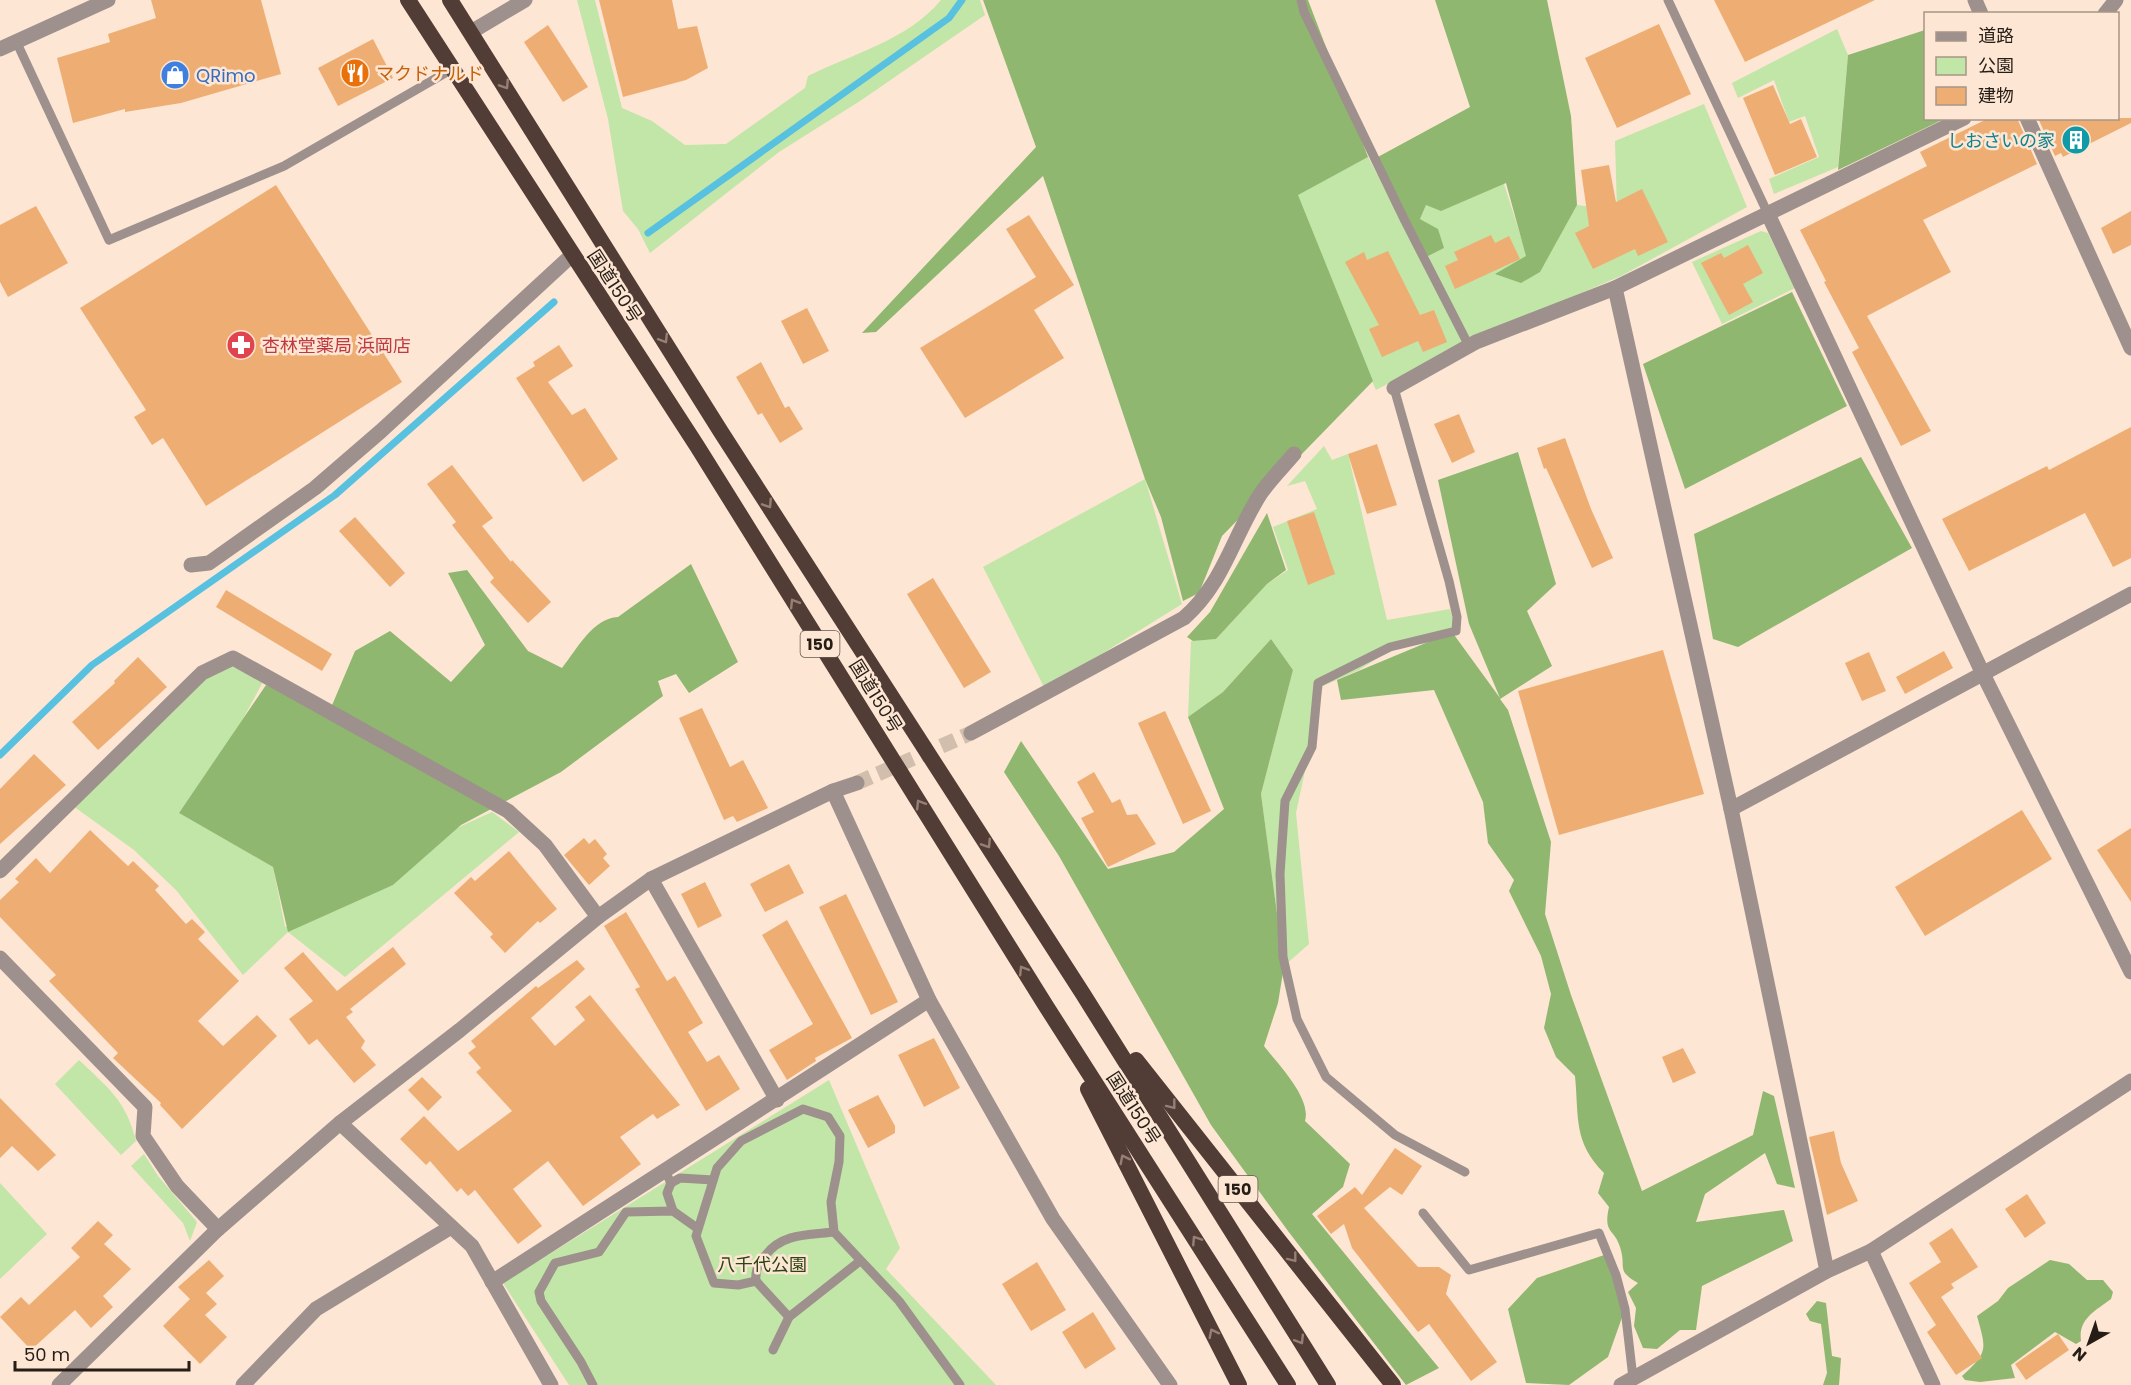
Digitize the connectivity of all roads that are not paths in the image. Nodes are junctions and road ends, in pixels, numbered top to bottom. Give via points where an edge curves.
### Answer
1 (108, 0) edge
2 (408, 0) edge
3 (450, 0) edge
4 (525, 0) edge
5 (1301, 0) edge
6 (1668, 0) edge
7 (2116, 0) edge
8 (2107, 12) edge
9 (471, 32) junction
10 (16, 41) junction
11 (0, 49) edge
12 (452, 69) junction
13 (1960, 120) edge
14 (2027, 120) edge
15 (1768, 214) junction
16 (572, 255) junction
17 (1615, 288) junction
18 (1469, 346) junction
19 (2131, 348) edge
20 (1394, 388) joint
21 (1294, 454) dead end
22 (191, 565) dead end
23 (2131, 594) edge
24 (1983, 674) junction
25 (971, 733) tunnel mouth
26 (857, 783) tunnel mouth
27 (833, 791) junction
28 (1731, 809) junction
29 (0, 871) edge
30 (651, 879) junction
31 (598, 917) junction
32 (0, 958) edge
33 (2131, 972) edge
34 (1083, 994) junction
35 (929, 1000) junction
36 (1046, 1006) junction
37 (2131, 1081) edge
38 (777, 1100) junction
39 (340, 1123) junction
40 (1465, 1172) dead end
41 (668, 1177) junction
42 (713, 1180) junction
43 (673, 1212) junction
44 (1423, 1213) dead end
45 (451, 1227) junction
46 (697, 1228) junction
47 (218, 1229) junction
48 (834, 1232) junction
49 (1871, 1251) junction
50 (860, 1261) junction
51 (1827, 1271) junction
52 (756, 1281) junction
53 (492, 1282) junction
54 (789, 1317) junction
55 (773, 1350) dead end
56 (1627, 1382) edge
57 (59, 1385) edge
58 (243, 1385) edge
59 (551, 1385) edge
60 (592, 1385) edge
61 (960, 1385) edge
62 (1170, 1385) edge
63 (1239, 1385) edge
64 (1288, 1385) edge
65 (1328, 1385) edge
66 (1393, 1385) edge
67 (1933, 1385) edge

1 - 10 street
2 - 12 highway, 国道150号 / 150
3 - 9 highway, 国道150号 / 150
4 - 9 street
5 - 18 lane via 1400,211
6 - 15 lane
7 - 8 street
9 -> 34 highway, 国道150号 / 150 via 721,432
10 - 11 street
10 - 12 lane via 109,240 284,166
12 - 16 highway, 国道150号 / 150
13 - 15 street
14 - 19 street
15 - 17 street
15 - 24 street
16 - 22 street via 315,488 209,563
36 -> 16 highway, 国道150号 / 150 via 697,446
17 - 18 street
17 - 28 street
18 - 20 street
20 - 40 lane via 1449,581 1456,631 1390,647 1318,683 1312,747 1285,801 1280,874 1282,957 1297,1019 1326,1077 1395,1135
21 - 25 street via 1262,492 1213,587 1184,618
23 - 24 street
24 - 28 street
24 - 33 street
26 - 27 street
27 - 30 street
27 - 35 street
28 - 51 street
29 - 31 street via 202,673 233,658 508,812 545,845
30 - 31 street
30 - 38 street
31 - 39 street
32 - 47 street via 145,1107 143,1136 177,1186
34 -> 65 highway, 国道150号 / 150
34 -> 66 highway, 150
35 - 38 street
35 - 62 street via 1053,1220
63 -> 36 highway, 150
64 -> 36 highway, 国道150号 / 150
37 - 49 street
38 - 41 street
39 - 45 street
39 - 47 street
41 - 42 lane
41 - 43 lane via 667,1193
41 - 53 street
42 - 46 lane
42 - 48 lane via 717,1168 741,1141 803,1109 828,1117 840,1136 831,1202
43 - 46 lane
43 - 60 lane via 626,1212 599,1252 555,1263 539,1292
44 - 56 lane via 1469,1270 1599,1233 1625,1309
45 - 53 street via 472,1246
45 - 58 street via 316,1309
46 - 52 lane via 696,1236 714,1283 738,1285
47 - 57 street
48 - 50 lane
48 - 52 lane via 785,1238 771,1247 755,1270
49 - 51 street
49 - 67 street
50 - 54 lane
50 - 61 lane via 899,1301
51 - 56 street
52 - 54 lane
53 - 59 street
54 - 55 lane

